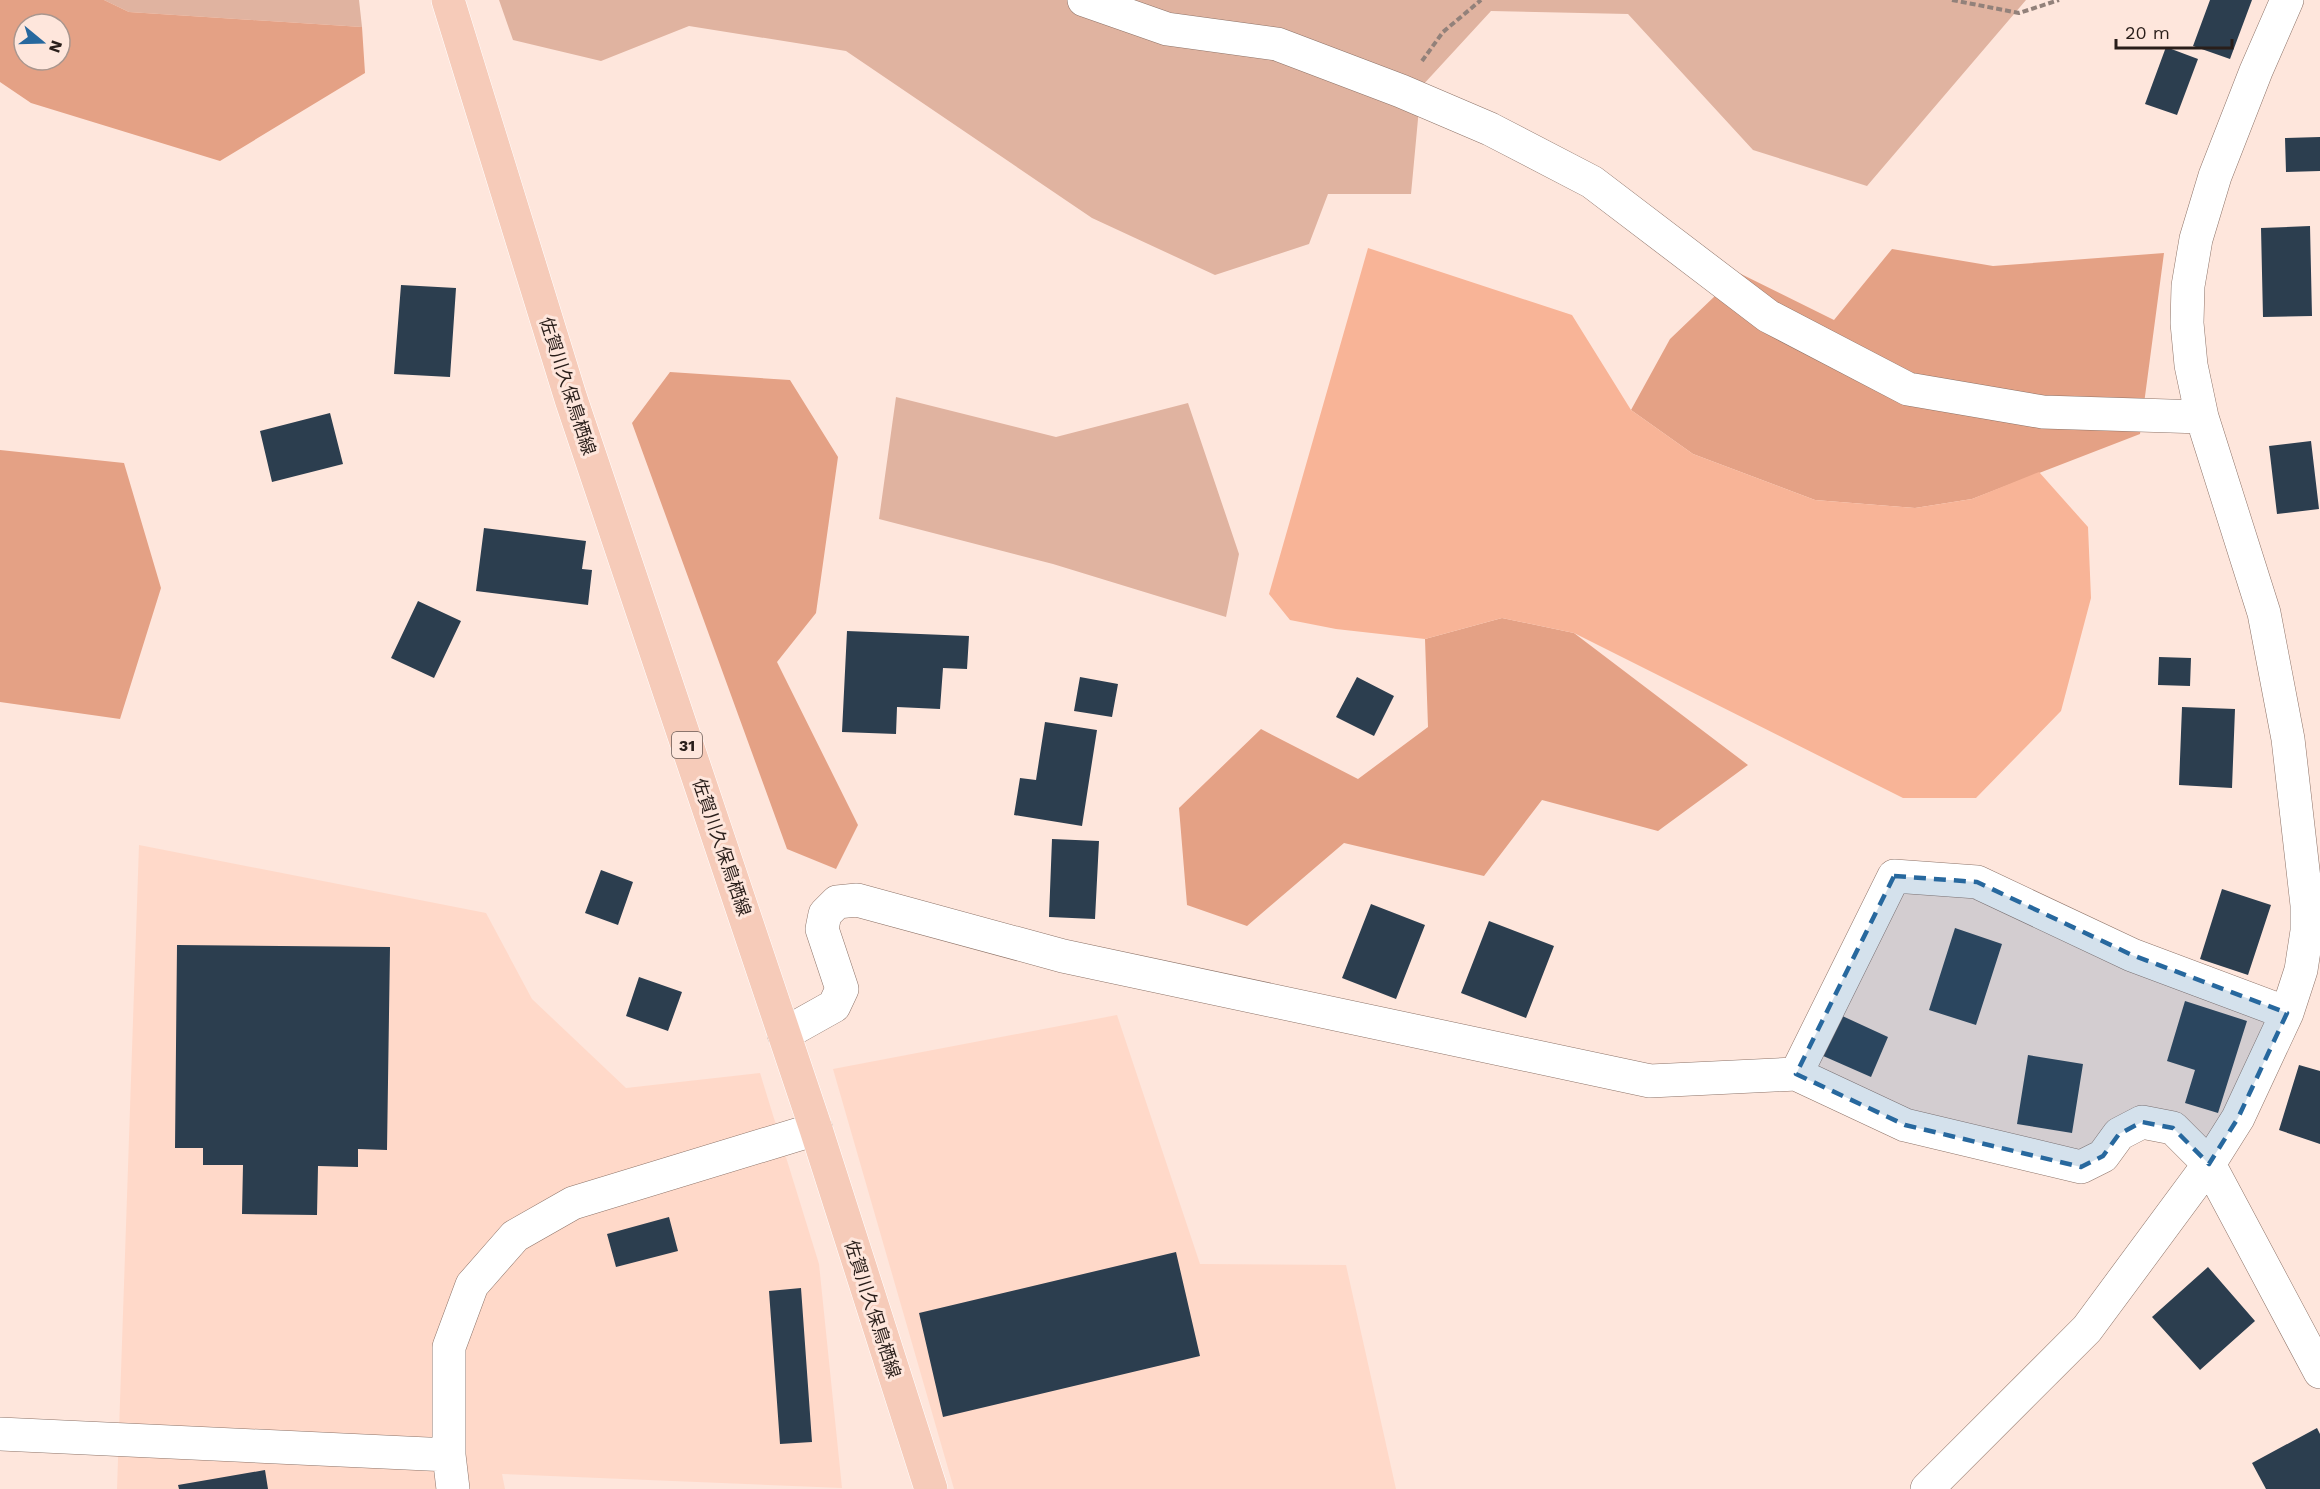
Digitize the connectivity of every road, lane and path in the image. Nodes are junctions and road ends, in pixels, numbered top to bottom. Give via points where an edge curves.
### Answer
1 (448, 0) edge
2 (1084, 0) edge
3 (1481, 0) edge
4 (1952, 0) edge
5 (2059, 0) edge
6 (2287, 0) edge
7 (1401, 91) junction
8 (2202, 417) junction
9 (2310, 843) edge
10 (2288, 1012) junction
11 (784, 1034) junction
12 (1796, 1074) junction
13 (816, 1129) junction
14 (2209, 1164) junction
15 (2320, 1372) edge
16 (0, 1434) edge
17 (449, 1455) junction
18 (453, 1489) edge
19 (931, 1489) edge
20 (1927, 1489) edge

1 - 11 main road, 佐賀川久保鳥栖線 / 31 via 571,399
2 - 7 street via 1167,29 1277,44
3 - 7 path via 1443,32
4 - 5 path via 2019,13
6 - 8 street via 2215,176 2196,239 2187,323
7 - 8 street via 1490,129 1592,182 1768,316 1908,389 2043,412
8 - 9 street via 2264,613
9 - 10 street via 2307,932
10 - 12 street via 2132,955 1977,882 1894,876
10 - 14 street via 2238,1118
11 - 12 street via 834,1006 842,989 822,929 825,914 837,902 857,900 1063,956 1650,1081
11 - 13 main road, 佐賀川久保鳥栖線 / 31
12 - 14 street via 1905,1125 2081,1167 2103,1156 2119,1134 2142,1122 2173,1128
13 - 17 street via 573,1203 515,1236 472,1285 449,1347
13 - 19 main road, 佐賀川久保鳥栖線 / 31
14 - 15 street
14 - 20 street via 2087,1329
16 - 17 street
17 - 18 street

